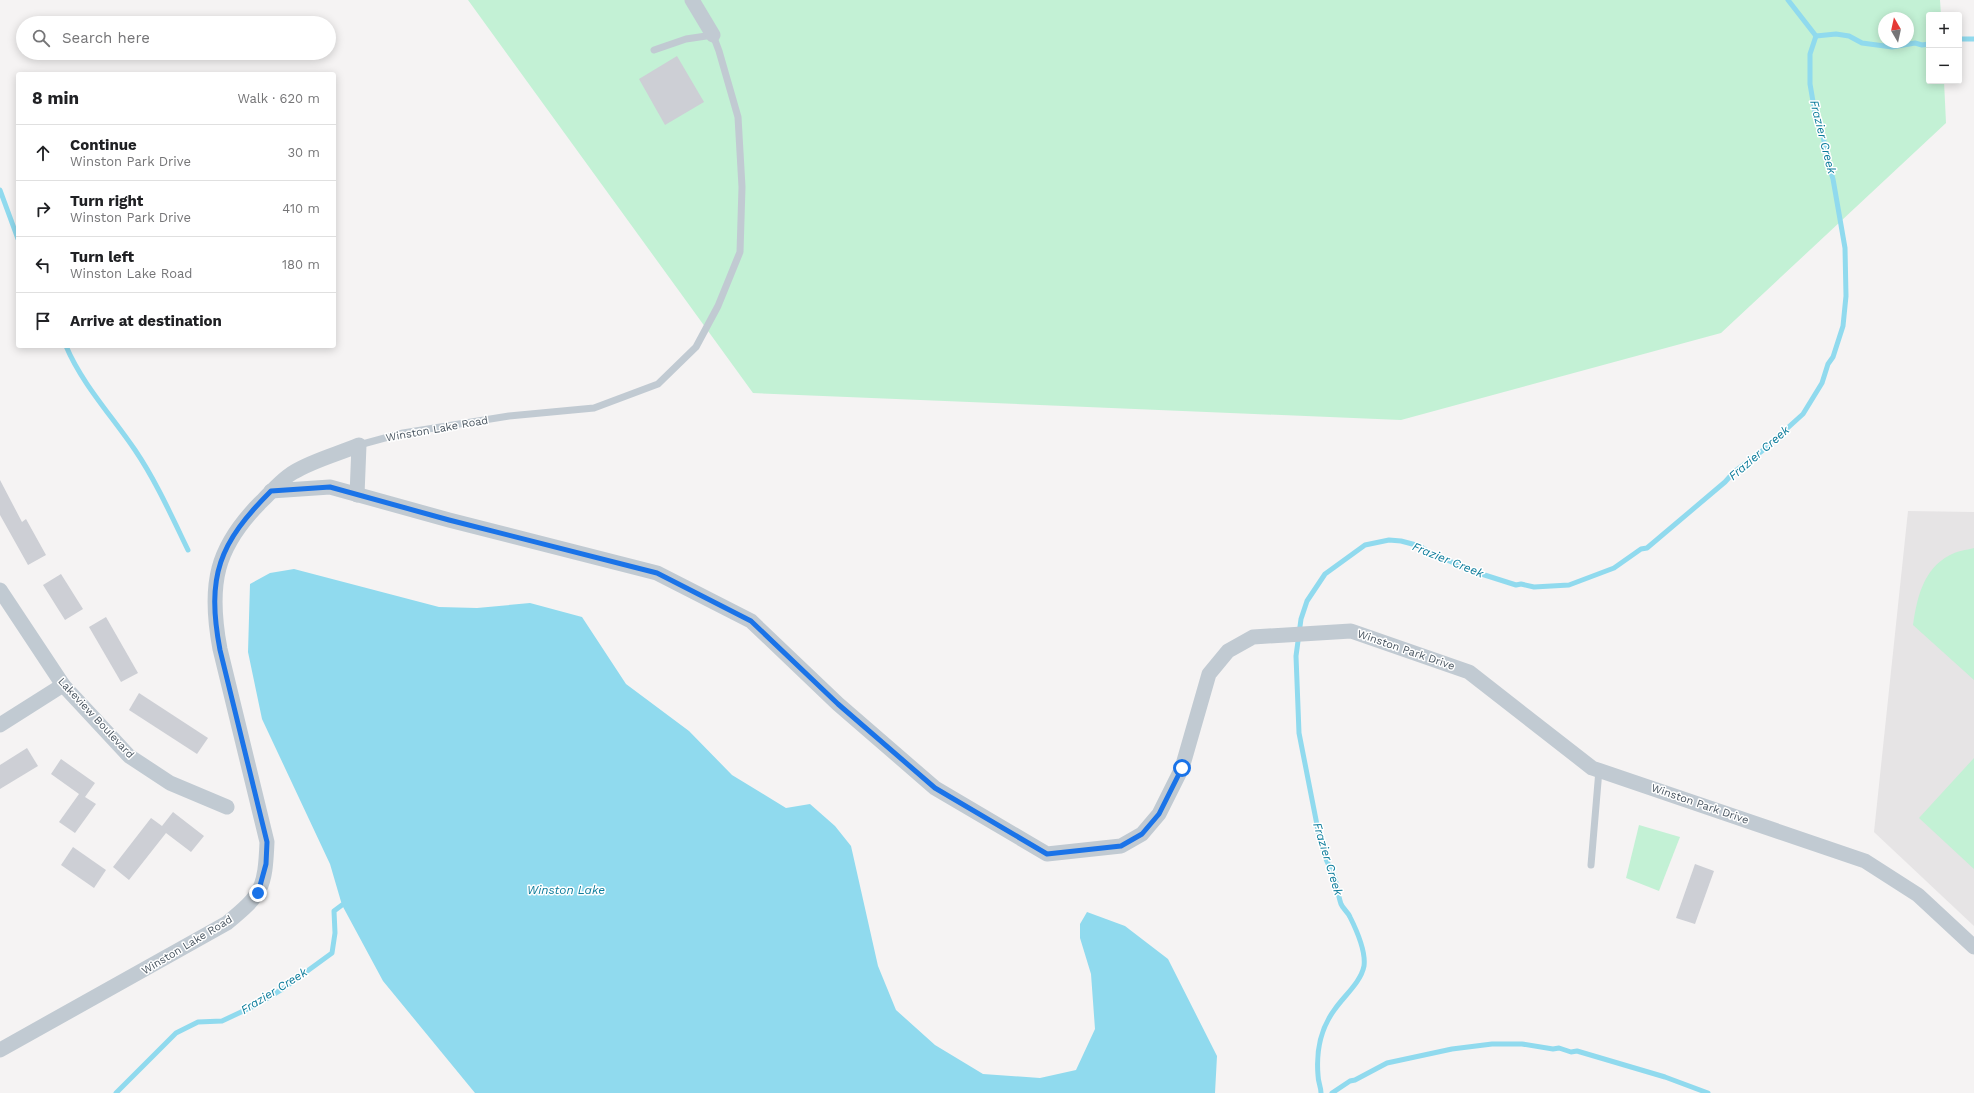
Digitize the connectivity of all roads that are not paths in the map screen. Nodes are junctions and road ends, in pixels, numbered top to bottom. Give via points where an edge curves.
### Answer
1 (692, 0) edge
2 (712, 35) junction
3 (654, 50) dead end
4 (359, 445) junction
5 (271, 491) junction
6 (357, 495) junction
7 (0, 590) edge
8 (63, 685) junction
9 (0, 725) edge
10 (1599, 770) junction
11 (227, 807) dead end
12 (1591, 865) dead end
13 (1974, 946) edge
14 (0, 1050) edge

1 - 2 street, Winston Lake Road
2 - 3 lane via 686,39
2 - 4 lane, Winston Lake Road via 738,117 742,187 740,252 718,306 696,347 658,384 594,408 508,416 403,433
4 - 5 street, Winston Lake Road via 294,472
4 - 6 street
5 - 6 street, Winston Park Drive via 330,487
5 - 14 street, Winston Lake Road via 246,518 226,549 220,562 214,598 214,620 220,650 267,842 266,864 258,893 250,904 226,923
6 - 10 street, Winston Park Drive via 657,573 751,621 838,704 935,788 1047,854 1121,846 1142,834 1159,814 1182,768 1209,674 1228,651 1253,637 1351,631 1469,672 1592,768
7 - 8 street, Lakeview Boulevard
8 - 9 street
8 - 11 street, Lakeview Boulevard via 129,756 170,783
10 - 12 lane
10 - 13 street, Winston Park Drive via 1865,860 1918,895

